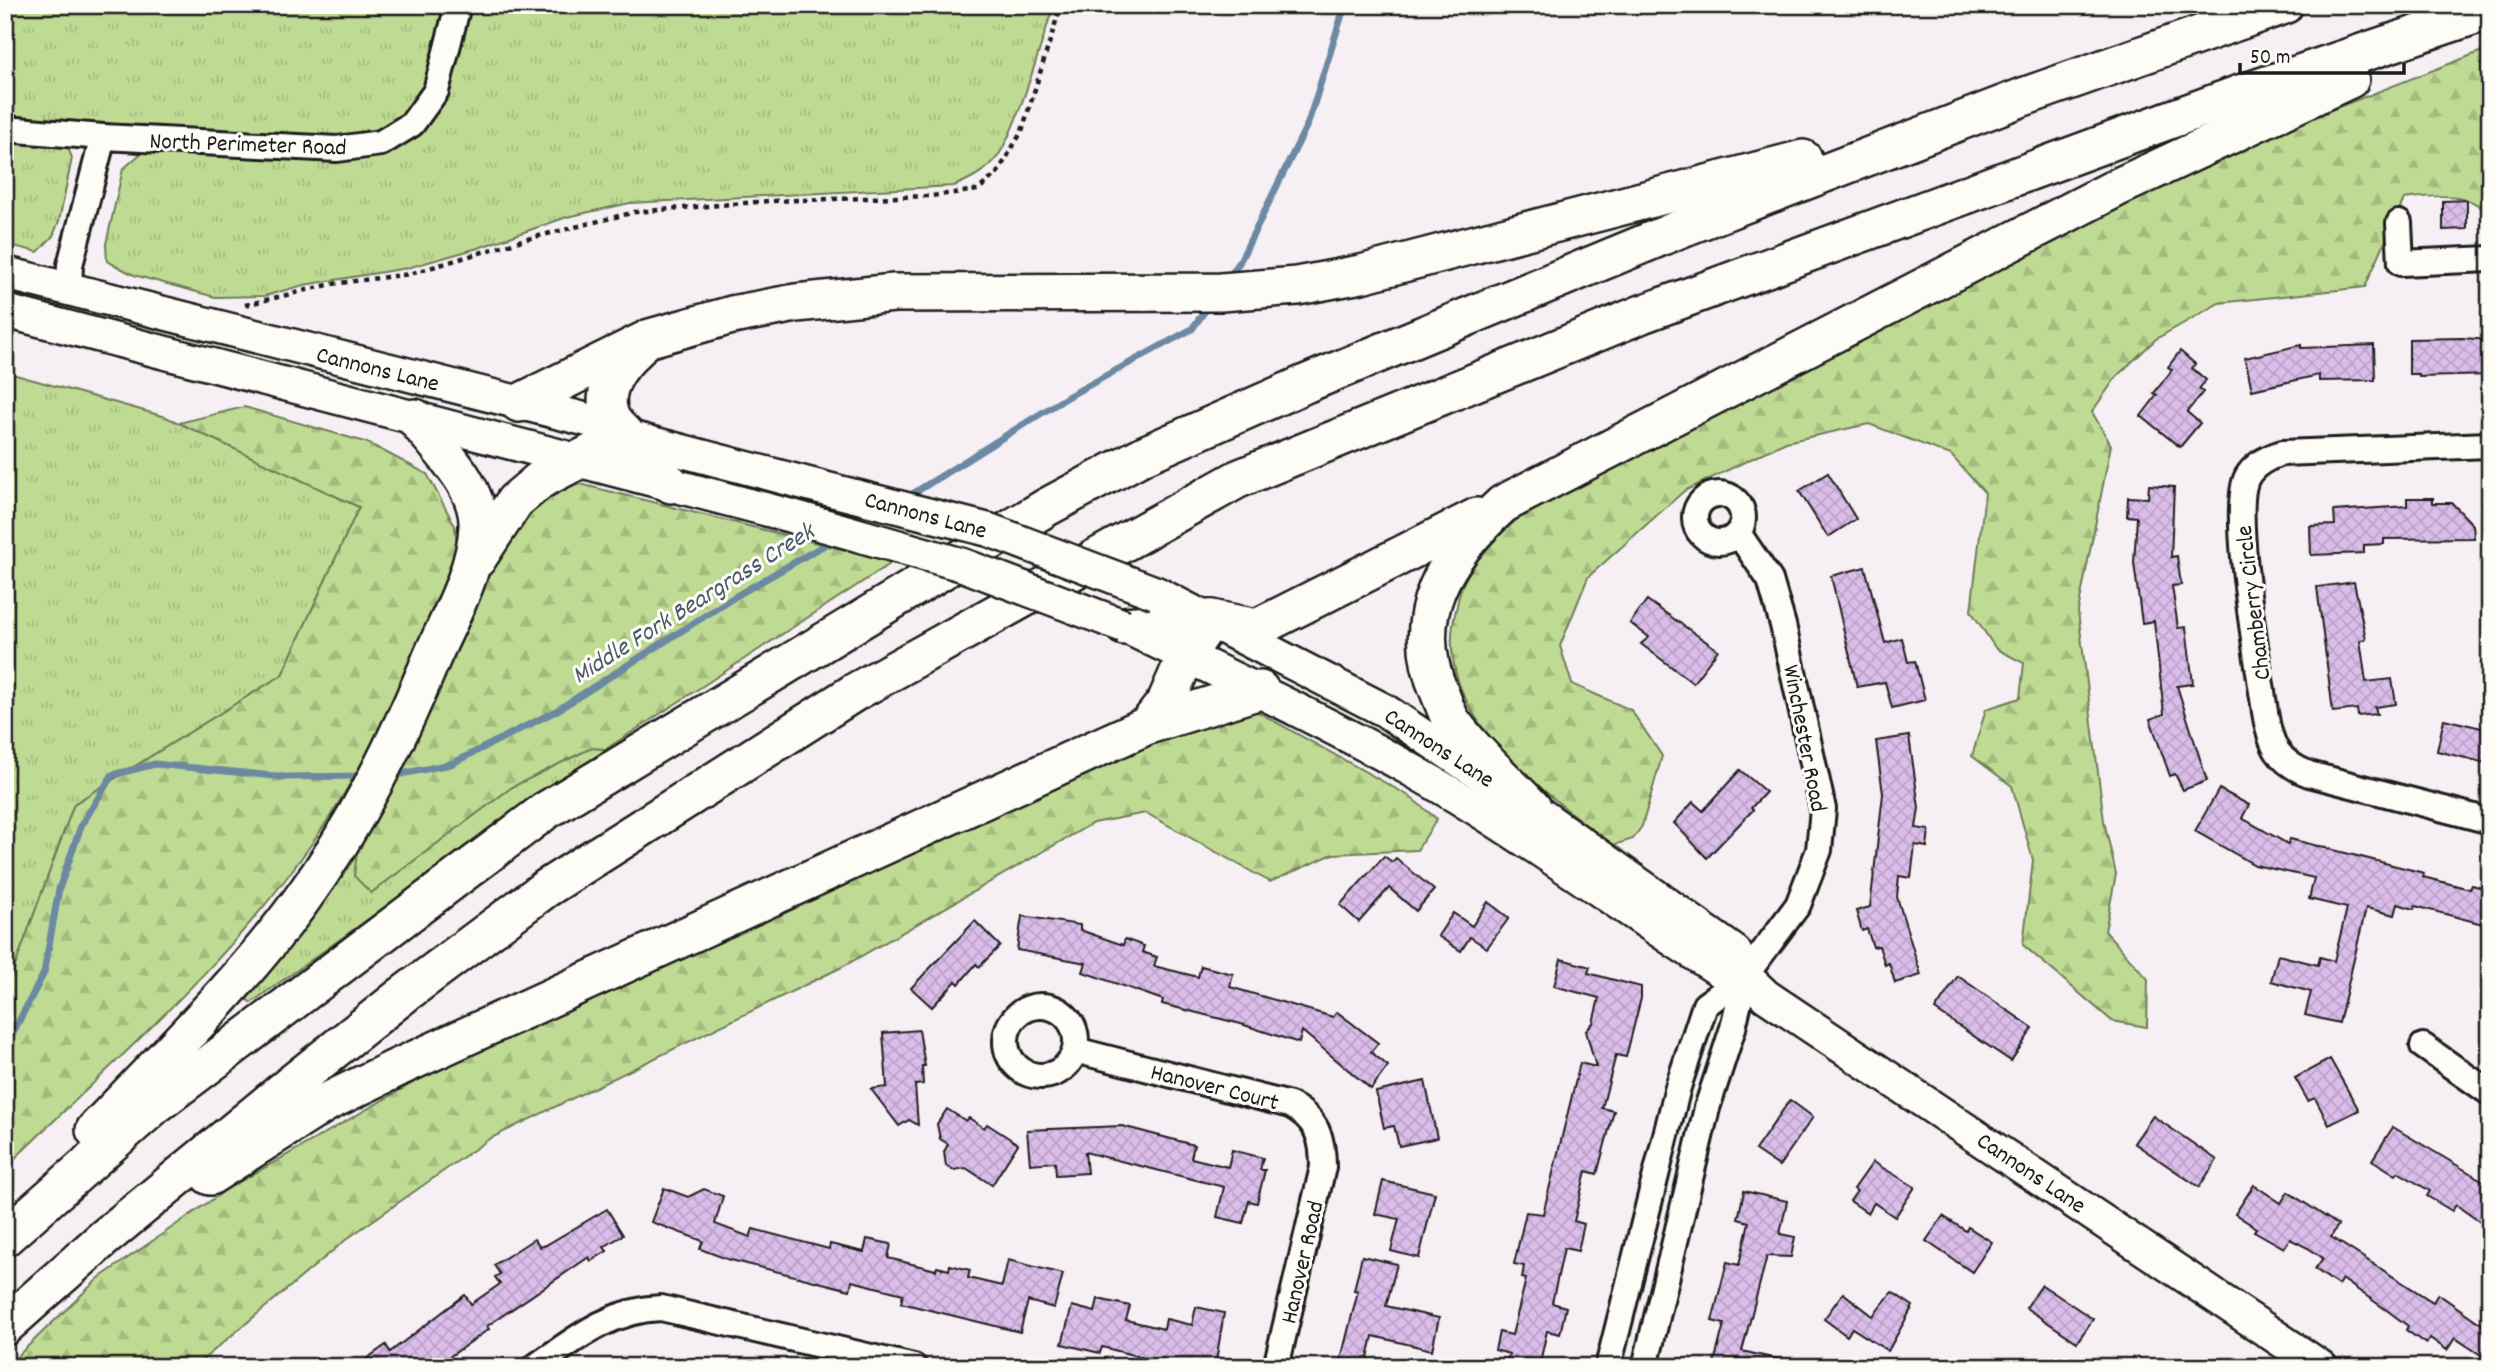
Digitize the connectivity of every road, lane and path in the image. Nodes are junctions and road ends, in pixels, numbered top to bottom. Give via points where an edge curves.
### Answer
1 (458, 5) edge
2 (1061, 5) edge
3 (2284, 5) edge
4 (2490, 12) edge
5 (2023, 97) junction
6 (5, 129) edge
7 (103, 137) junction
8 (2399, 223) dead end
9 (2490, 259) edge
10 (5, 273) edge
11 (69, 288) junction
12 (240, 305) dead end
13 (5, 311) edge
14 (60, 326) junction
15 (650, 338) junction
16 (519, 403) junction
17 (415, 418) junction
18 (625, 436) junction
19 (2490, 445) edge
20 (579, 461) junction
21 (671, 484) junction
22 (1503, 504) junction
23 (1738, 533) dead end
24 (469, 573) junction
25 (1211, 619) junction
26 (1124, 626) junction
27 (1186, 656) junction
28 (1260, 690) junction
29 (1148, 725) junction
30 (1531, 820) junction
31 (2490, 821) edge
32 (1745, 976) junction
33 (2423, 1046) dead end
34 (1075, 1050) dead end
35 (2490, 1093) edge
36 (1323, 1158) joint
37 (1660, 1161) junction
38 (1693, 1167) junction
39 (5, 1225) edge
40 (5, 1237) edge
41 (104, 1238) junction
42 (1622, 1315) junction
43 (1656, 1321) junction
44 (5, 1326) edge
45 (535, 1367) edge
46 (914, 1367) edge
47 (1276, 1367) edge
48 (1608, 1367) edge
49 (1645, 1367) edge
50 (2320, 1367) edge

1 - 7 street, North Perimeter Road via 436,91 412,124 381,144 337,149
2 - 12 path via 1022,131 998,172 978,190 635,212 410,274 332,284
3 - 5 highway
4 - 22 highway via 2116,188
4 - 41 highway via 2236,95 1642,314 1238,479 855,692 545,890 403,995
5 - 15 highway via 1686,192 1297,286 1129,294 862,295 732,315
5 - 40 highway via 1682,228 1305,384 1144,455 1047,507 545,811 154,1106
6 - 7 street, North Perimeter Road
7 - 11 street via 70,265
8 - 9 street via 2401,262
10 - 11 main road, Cannons Lane
11 - 14 main road
11 - 16 main road, Cannons Lane
13 - 14 main road, Cannons Lane
14 - 17 main road, Cannons Lane
15 - 16 highway
15 - 18 highway via 624,360 607,398 610,417
16 - 18 main road, Cannons Lane via 592,421
17 - 20 main road, Cannons Lane
17 - 24 highway via 472,496 478,524
18 - 20 highway
18 - 21 highway via 645,463
18 - 25 main road, Cannons Lane, bridge via 989,530 1156,593
19 - 31 street, Chamberry Circle via 2282,453 2256,466 2247,477 2241,503 2265,712 2269,739 2277,754 2309,774
20 - 21 main road, Cannons Lane
20 - 24 highway via 540,480 515,501
21 - 26 main road, Cannons Lane, bridge via 963,565
22 - 25 highway via 1257,628
22 - 30 highway via 1458,549 1438,586 1425,632 1430,672 1452,723
23 - 32 street, Winchester Road via 1770,580 1823,808 1819,850 1798,905
24 - 39 highway via 389,756 300,902 235,982
25 - 26 highway
25 - 27 highway
25 - 30 main road, Cannons Lane via 1384,710
26 - 27 main road, Cannons Lane
27 - 28 main road, Cannons Lane
27 - 29 highway via 1167,702
28 - 29 highway
28 - 30 main road, Cannons Lane via 1414,771
29 - 41 highway via 327,1102
30 - 32 main road, Cannons Lane via 1735,953
32 - 37 street, Winchester Road via 1705,1005
32 - 38 street, Winchester Road
32 - 50 main road, Cannons Lane via 1766,996
33 - 35 street
34 - 36 street, Hanover Court via 1290,1105 1319,1132
36 - 47 street, Hanover Road
37 - 38 street
37 - 42 street, Winchester Road
38 - 43 street, Winchester Road
41 - 44 highway
42 - 43 street
42 - 48 street, Winchester Road
43 - 49 street, Winchester Road
45 - 46 street via 597,1324 623,1312 661,1308

